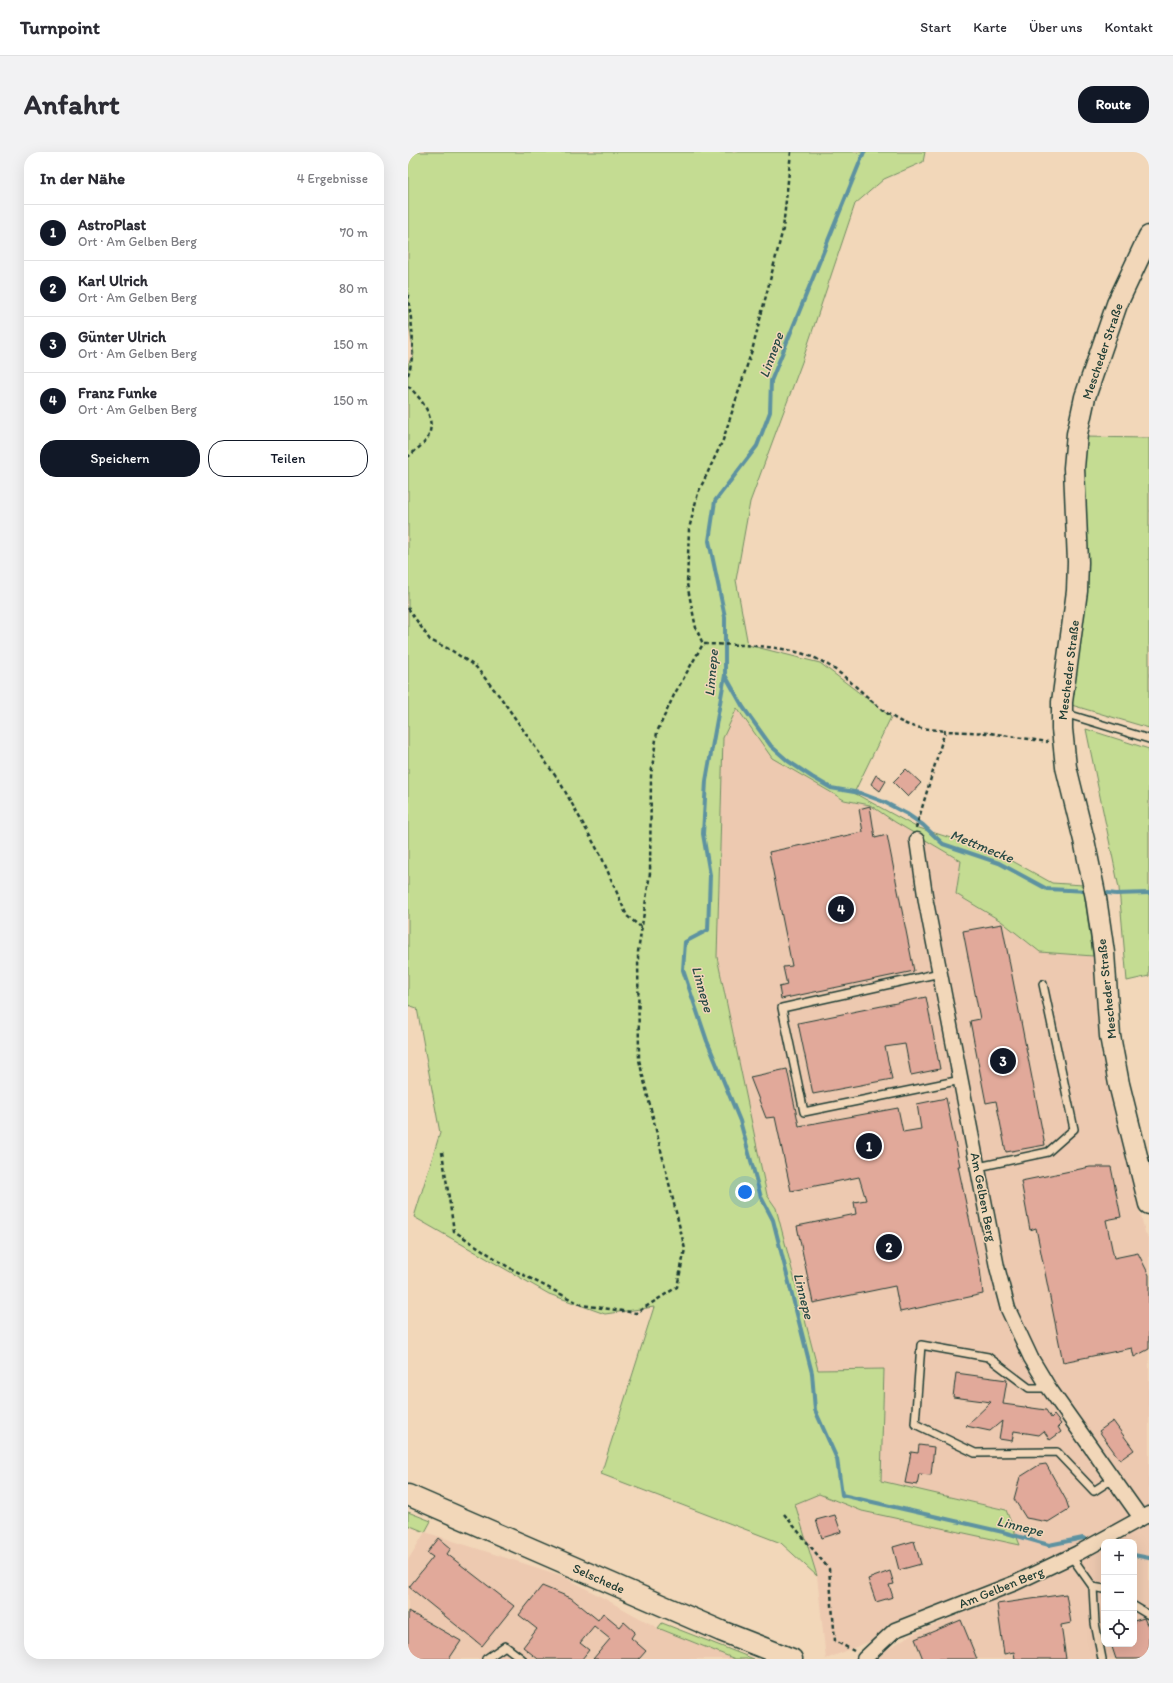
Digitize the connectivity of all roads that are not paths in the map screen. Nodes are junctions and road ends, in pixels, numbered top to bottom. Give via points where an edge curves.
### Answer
1 (1149, 236) edge
2 (1062, 713) junction
3 (1149, 740) edge
4 (917, 834) road end
5 (940, 973) junction
6 (1043, 984) dead end
7 (961, 1080) junction
8 (978, 1167) junction
9 (1149, 1204) edge
10 (1049, 1388) junction
11 (1114, 1478) junction
12 (408, 1495) edge
13 (1145, 1516) edge
14 (1074, 1555) junction
15 (1093, 1587) junction
16 (1101, 1588) edge
17 (1137, 1608) edge
18 (1149, 1615) edge
19 (864, 1658) edge
20 (486, 1659) edge
21 (522, 1659) edge
22 (792, 1659) edge
23 (1102, 1659) edge

1 - 2 main road, Mescheder Straße via 1117,304 1085,397 1077,434 1074,468 1077,591
2 - 3 lane
2 - 9 main road, Mescheder Straße via 1066,766 1094,891 1104,953 1110,1036
4 - 5 street, Am Gelben Berg via 926,902
5 - 7 street, Am Gelben Berg
5 - 7 lane via 782,1008 804,1112
6 - 8 lane via 1074,1129 1048,1152
7 - 8 street, Am Gelben Berg
8 - 10 street, Am Gelben Berg via 997,1267 1008,1309 1027,1352
10 - 11 street, Am Gelben Berg
10 - 11 lane via 1029,1388 988,1358 921,1345 915,1424 975,1454 1057,1452 1094,1491
11 - 13 street, Am Gelben Berg
12 - 22 main road, Selschede via 721,1631
13 - 14 street, Am Gelben Berg
14 - 15 lane
14 - 19 street, Am Gelben Berg via 1015,1583 895,1630
15 - 16 lane
15 - 23 lane via 1095,1623
17 - 18 lane
20 - 21 lane via 504,1646

